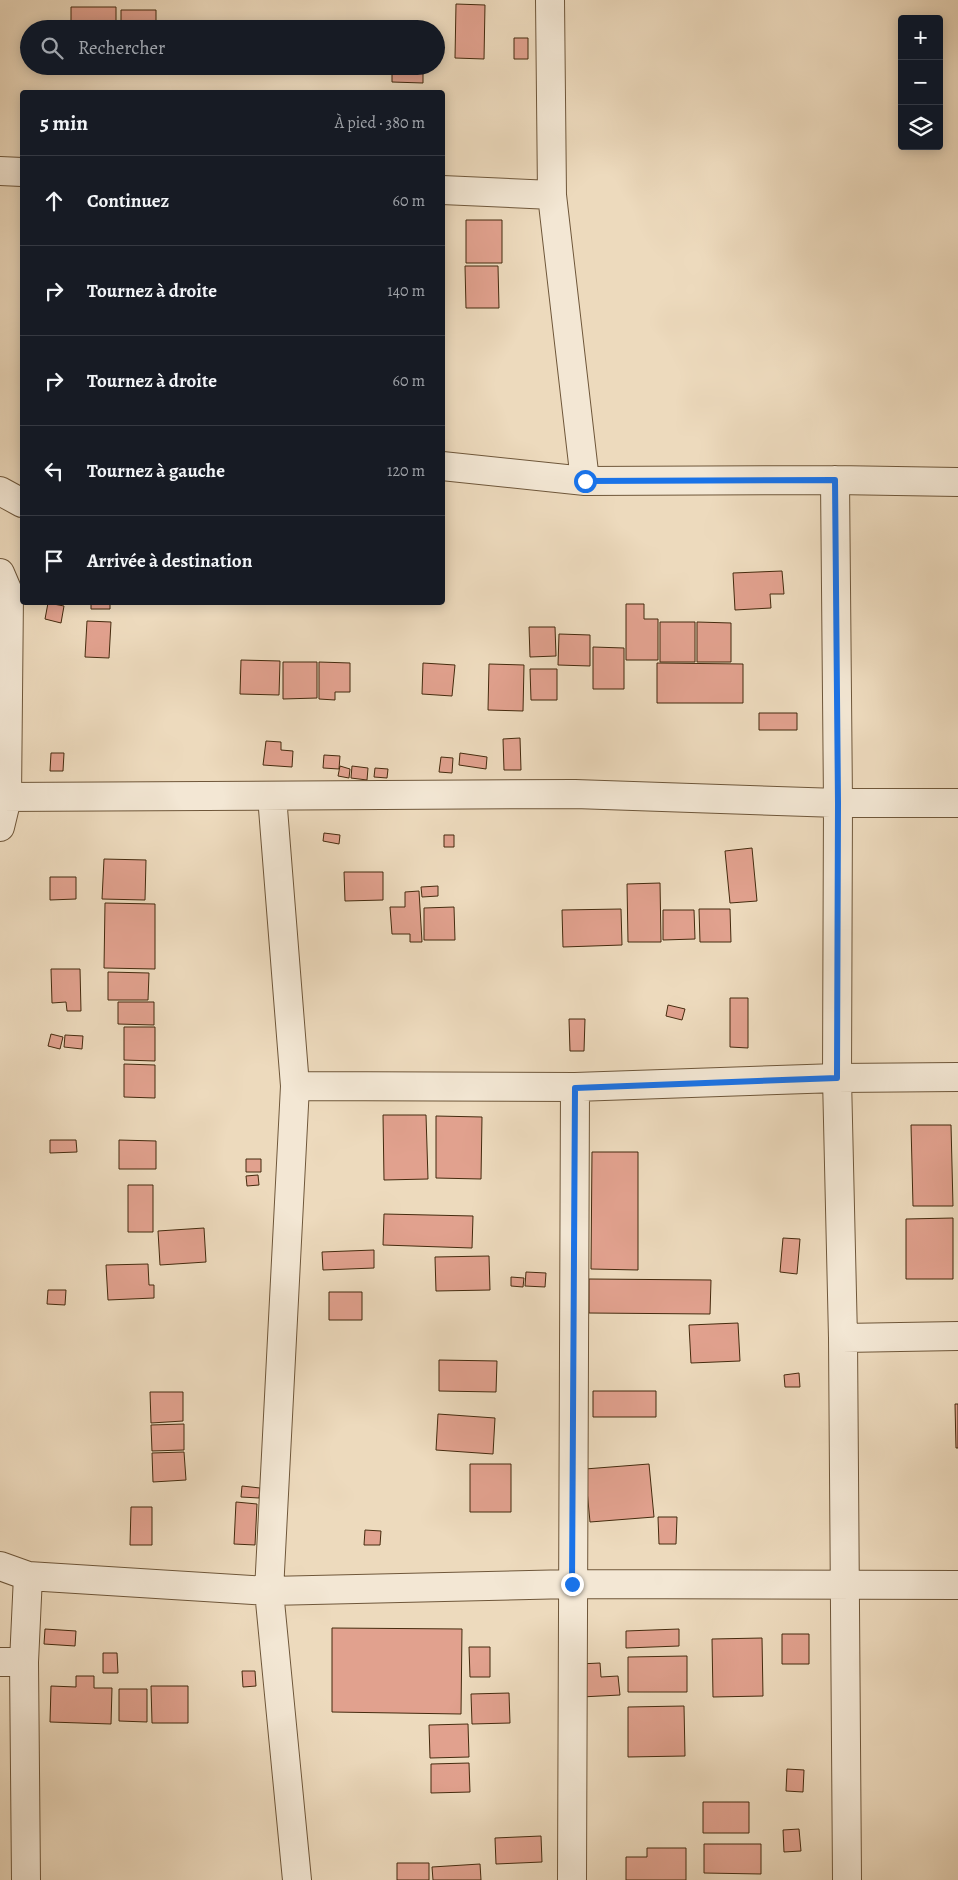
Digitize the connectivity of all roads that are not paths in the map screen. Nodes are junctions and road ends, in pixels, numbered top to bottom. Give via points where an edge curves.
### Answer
1 (550, 0) edge
2 (0, 171) edge
3 (20, 172) edge
4 (445, 190) edge
5 (552, 195) junction
6 (445, 466) edge
7 (835, 480) junction
8 (585, 481) junction
9 (958, 482) edge
10 (0, 491) edge
11 (20, 502) edge
12 (0, 573) edge
13 (272, 796) junction
14 (4, 798) edge
15 (838, 803) junction
16 (958, 803) edge
17 (0, 827) edge
18 (958, 1077) edge
19 (837, 1078) junction
20 (295, 1086) junction
21 (575, 1088) junction
22 (958, 1336) edge
23 (843, 1338) junction
24 (0, 1566) edge
25 (28, 1576) junction
26 (572, 1584) junction
27 (844, 1585) junction
28 (958, 1585) edge
29 (269, 1591) junction
30 (12, 1662) edge
31 (26, 1880) edge
32 (297, 1880) edge
33 (572, 1880) edge
34 (847, 1880) edge

1 - 5 street
2 - 3 street
4 - 5 street
5 - 8 street
6 - 8 street
7 - 8 street
7 - 9 street
7 - 15 street
10 - 11 street
12 - 14 street via 9,594
13 - 14 street
13 - 15 street via 575,794
13 - 20 street
14 - 17 street
15 - 16 street
15 - 19 street
18 - 19 street
19 - 21 street
19 - 23 street
20 - 21 street
20 - 29 street
21 - 26 street
22 - 23 street
23 - 27 street
24 - 25 street
25 - 29 street
25 - 30 street
26 - 27 street
26 - 29 street
26 - 33 street
27 - 28 street
27 - 34 street
29 - 32 street
30 - 31 street

